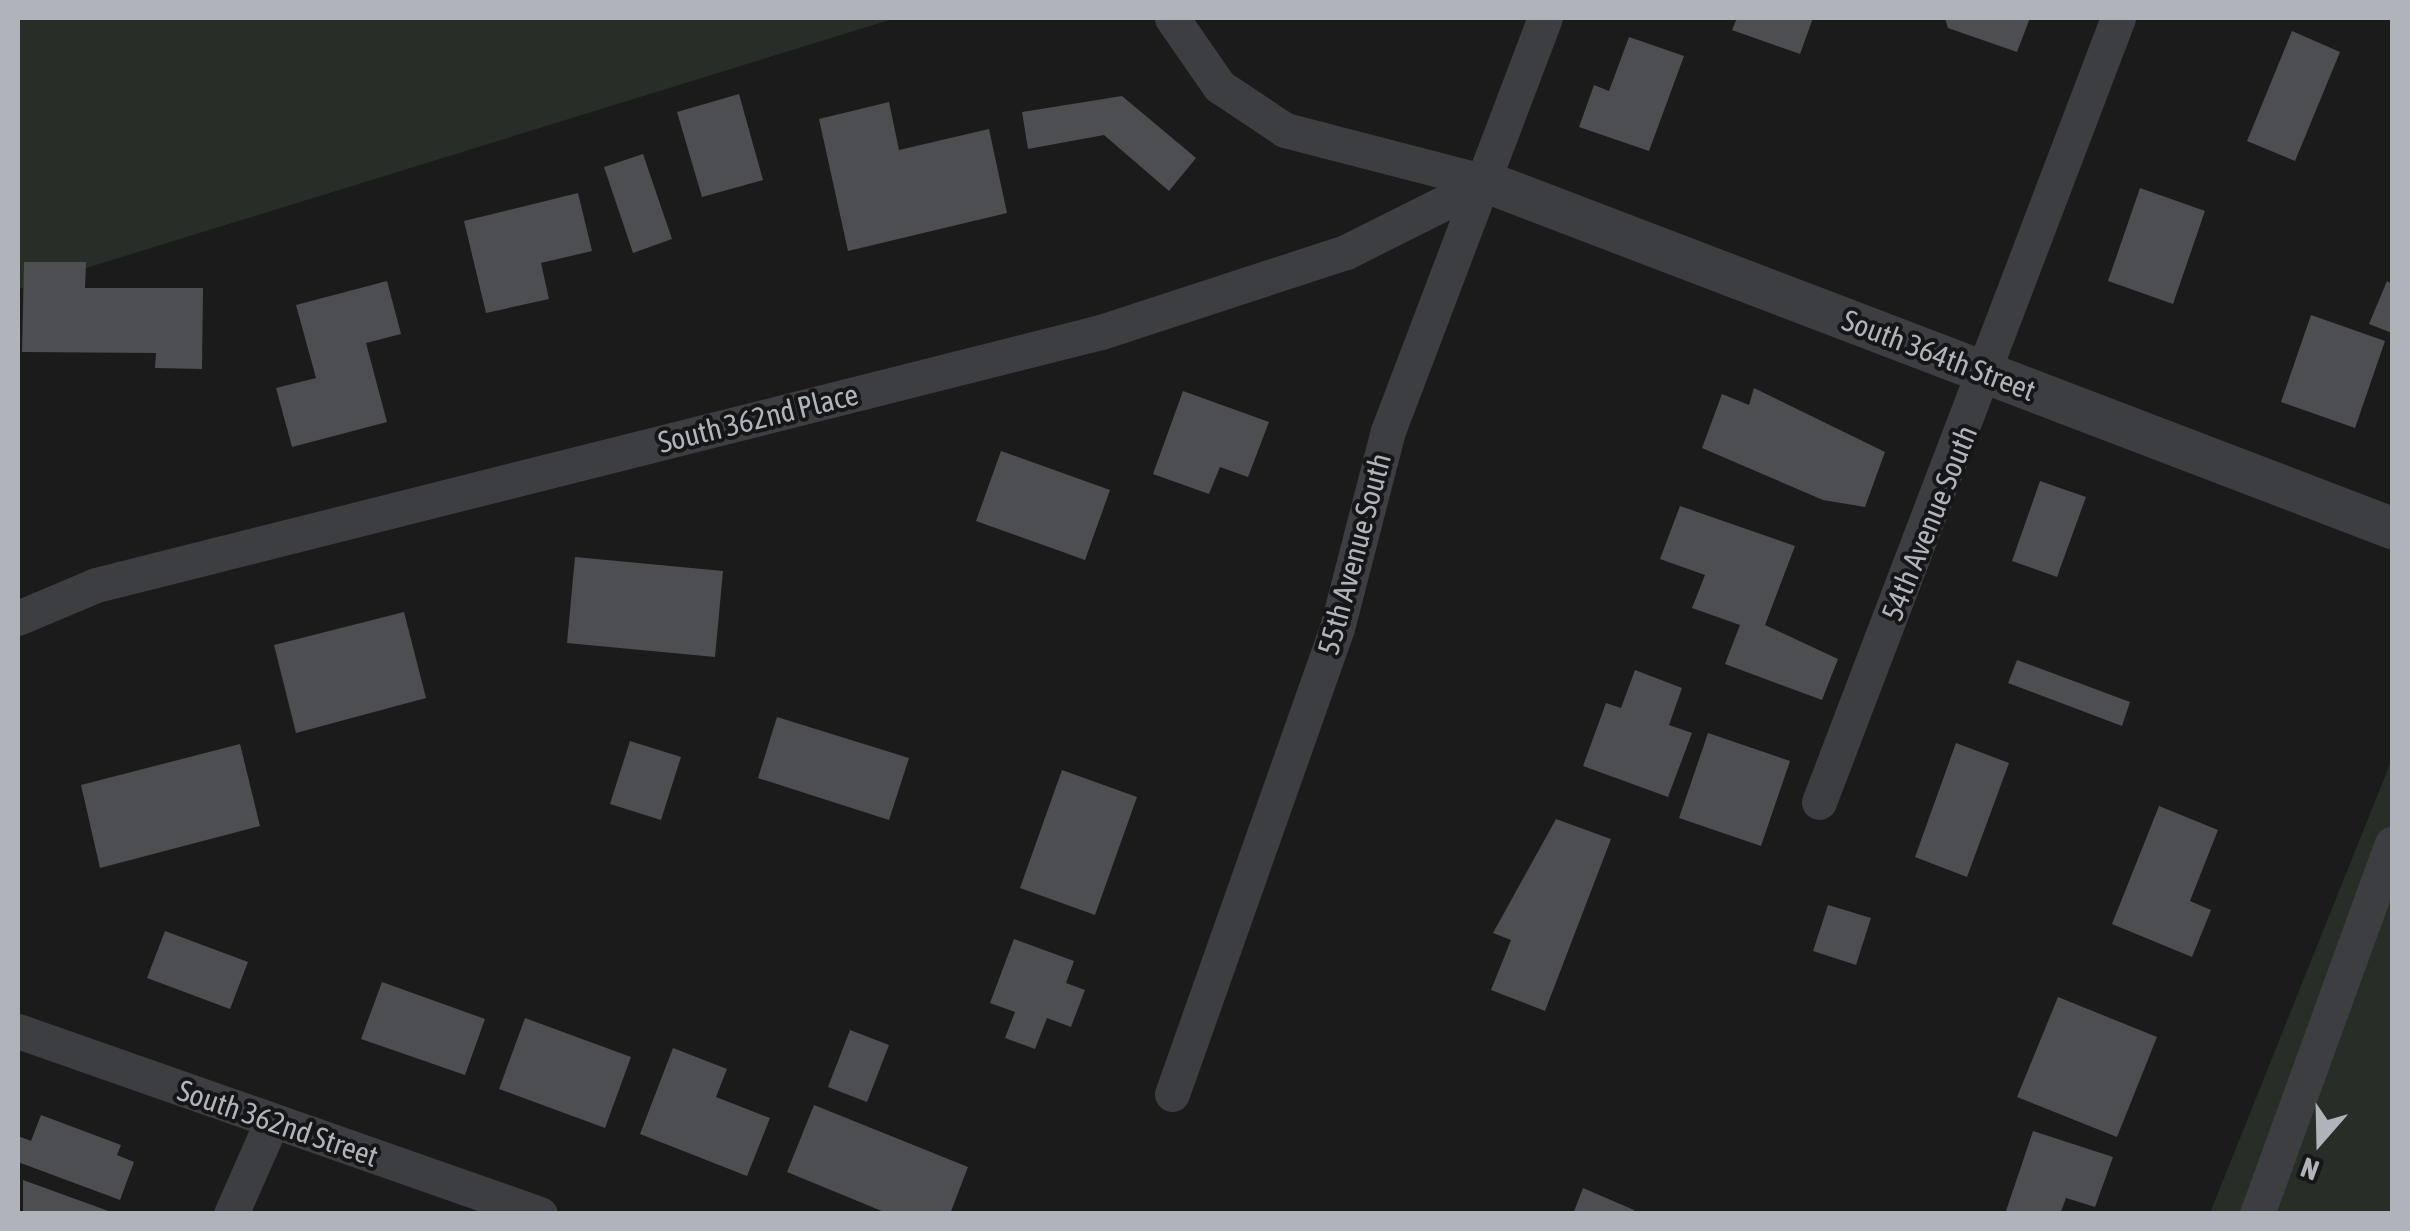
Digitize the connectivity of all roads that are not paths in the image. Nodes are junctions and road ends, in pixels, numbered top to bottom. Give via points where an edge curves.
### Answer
1 (1172, 18) edge
2 (1545, 18) edge
3 (2118, 18) edge
4 (1486, 182) junction
5 (1988, 374) junction
6 (2392, 528) edge
7 (18, 618) edge
8 (1819, 802) dead end
9 (2392, 844) edge
10 (18, 1031) edge
11 (1172, 1094) dead end
12 (272, 1121) junction
13 (231, 1214) edge
14 (540, 1214) edge
15 (2257, 1214) edge

1 - 4 street via 1219,86 1285,130
2 - 4 street, 55th Avenue South
3 - 5 street, 54th Avenue South
4 - 5 street, South 364th Street
4 - 7 street, South 362nd Place via 1346,252 1101,332 96,585
4 - 11 street, 55th Avenue South via 1388,431 1337,628
5 - 6 street, South 364th Street
5 - 8 street, 54th Avenue South
9 - 15 street
10 - 12 street, South 362nd Street
12 - 13 street
12 - 14 street, South 362nd Street

